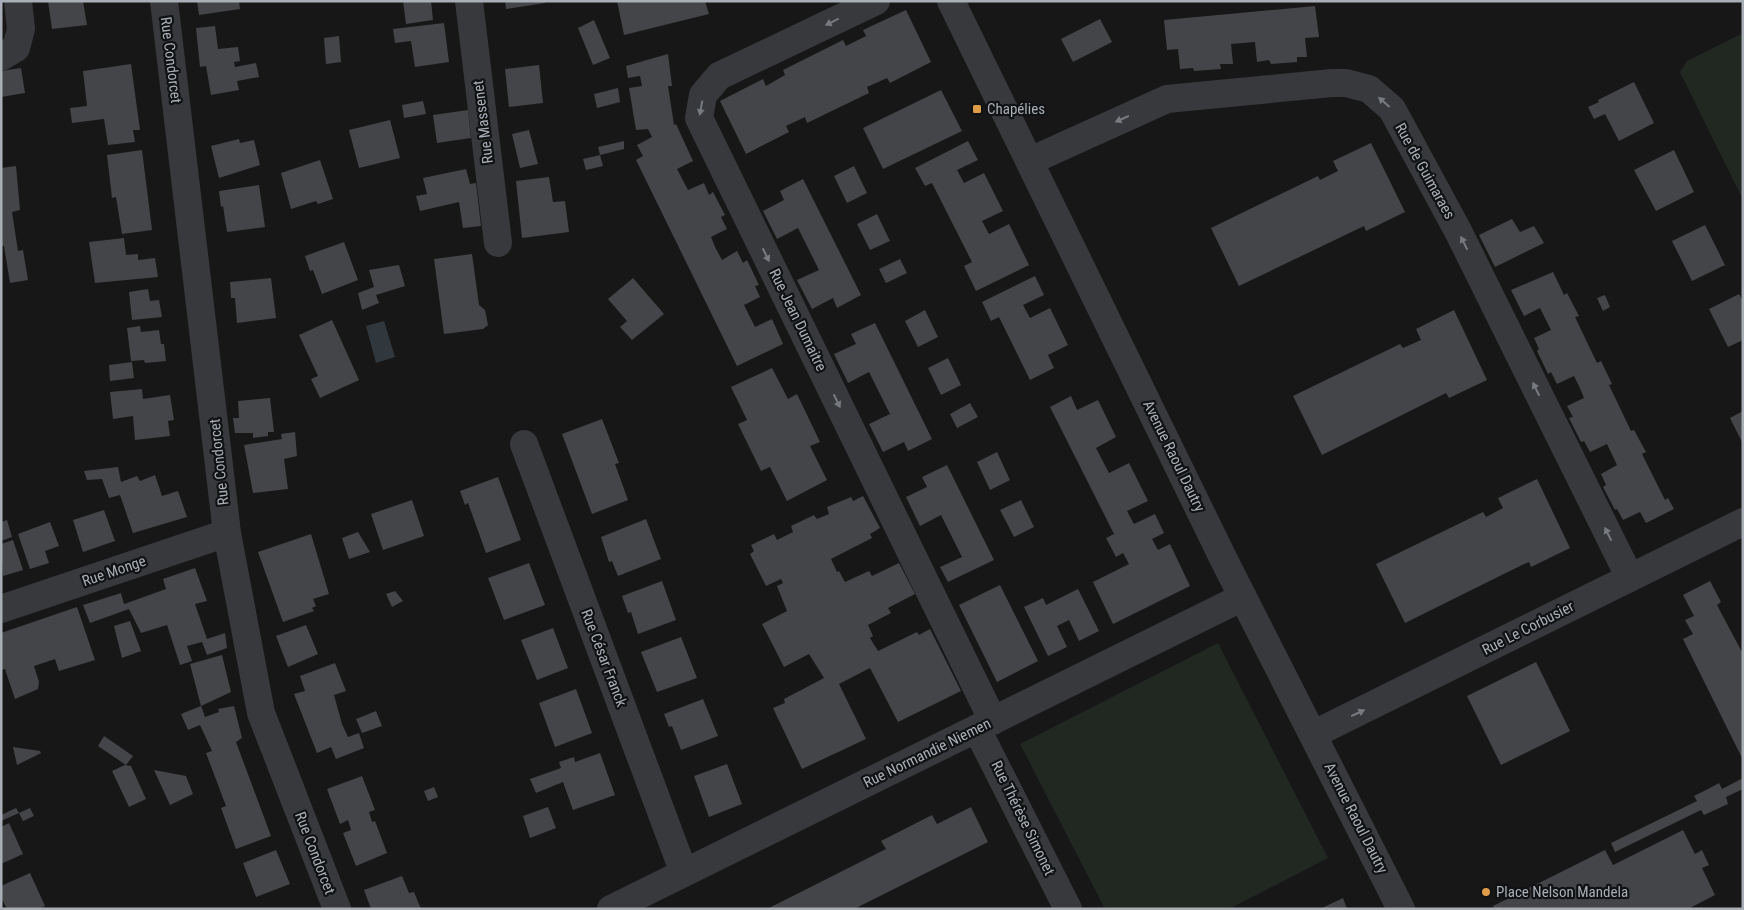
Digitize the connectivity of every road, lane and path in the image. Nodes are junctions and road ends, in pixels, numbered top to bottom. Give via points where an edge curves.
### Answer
1 (18, 1) edge
2 (164, 1) edge
3 (469, 1) edge
4 (876, 1) edge
5 (951, 1) edge
6 (9, 52) edge
7 (1030, 161) junction
8 (498, 243) dead end
9 (524, 444) dead end
10 (1743, 522) edge
11 (227, 533) junction
12 (1630, 578) junction
13 (1243, 597) junction
14 (1, 609) edge
15 (985, 724) junction
16 (1314, 734) junction
17 (684, 873) junction
18 (337, 909) edge
19 (611, 909) edge
20 (1068, 909) edge
21 (1401, 909) edge

1 - 6 street via 21,29
2 - 11 street, Rue Condorcet
3 - 8 street, Rue Massenet
4 -> 15 street, Rue Jean Dumaitre via 719,76 703,95 699,118
5 - 7 street, Avenue Raoul Dautry
12 -> 7 street, Rue de Guimaraes via 1458,231 1392,109 1369,89 1332,83 1166,99
7 - 13 street, Avenue Raoul Dautry
9 - 17 street, Rue César Franck
10 - 12 street, Rue Le Corbusier
11 - 14 street, Rue Monge
11 - 18 street, Rue Condorcet via 261,713
16 -> 12 street, Rue Le Corbusier
13 - 15 street, Rue Normandie Niemen
13 - 16 street, Avenue Raoul Dautry
15 - 17 street, Rue Normandie Niemen
15 - 20 street, Rue Thérèse Simonet
16 - 21 street, Avenue Raoul Dautry
17 - 19 street, Rue Normandie Niemen

